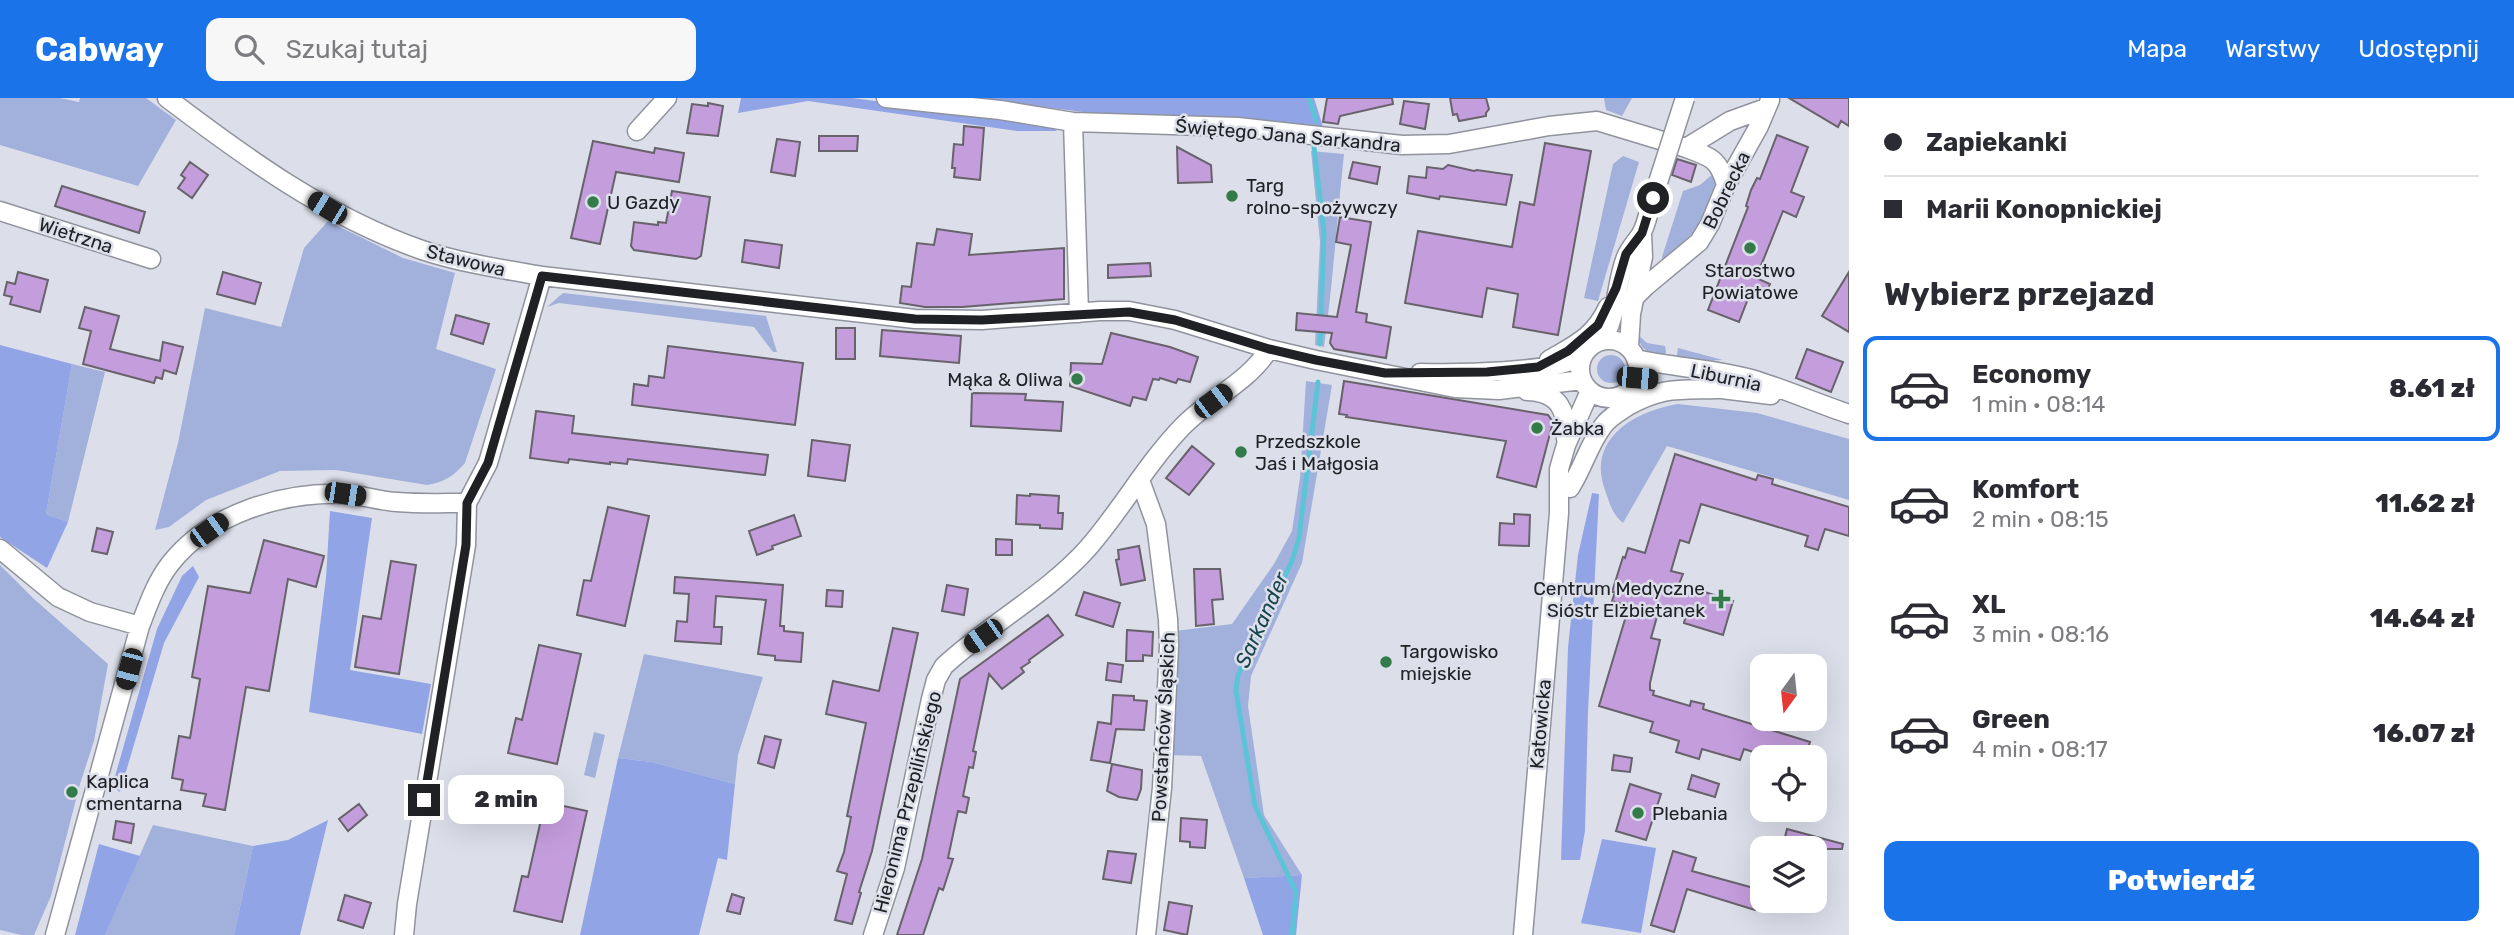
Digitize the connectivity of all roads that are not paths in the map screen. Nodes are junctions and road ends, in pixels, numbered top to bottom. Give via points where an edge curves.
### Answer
1 (167, 98) edge
2 (667, 98) edge
3 (886, 98) edge
4 (1685, 98) edge
5 (1768, 103) edge
6 (1073, 122) junction
7 (637, 131) dead end
8 (1686, 148) junction
9 (1726, 185) junction
10 (0, 211) edge
11 (1642, 233) junction
12 (151, 260) dead end
13 (542, 276) junction
14 (1616, 288) junction
15 (1634, 298) junction
16 (1079, 313) junction
17 (1602, 341) junction
18 (1269, 349) junction
19 (1632, 353) junction
20 (1583, 356) junction
21 (1538, 367) junction
22 (1385, 373) junction
23 (1637, 378) junction
24 (1716, 389) junction
25 (1499, 390) junction
26 (1593, 390) junction
27 (1813, 402) junction
28 (1849, 414) edge
29 (1566, 444) junction
30 (1140, 480) junction
31 (1570, 488) junction
32 (467, 503) junction
33 (1559, 513) junction
34 (0, 550) edge
35 (140, 626) junction
36 (55, 935) edge
37 (404, 935) edge
38 (873, 935) edge
39 (1146, 935) edge
40 (1523, 935) edge

1 - 13 street, Stawowa via 264,170 340,214 423,250
2 - 7 street
3 - 6 street, Świętego Jana Sarkandra
4 - 11 street, bridge
5 - 8 street
5 - 9 street, Bobrecka
6 - 8 street, Świętego Jana Sarkandra via 1237,127 1402,145 1449,144 1597,121
6 - 16 street
8 - 9 street, Świętego Jana Sarkandra via 1713,160
9 - 15 street, Bobrecka via 1699,242
10 - 12 street, Wietrzna
11 - 14 street via 1626,254
11 - 15 street via 1643,257
13 - 16 street, Stawowa via 915,319
13 - 32 street via 488,463
14 - 17 street via 1615,309
14 - 21 street via 1602,320 1586,337
15 - 19 street via 1628,337
16 - 18 street, Stawowa via 1129,312 1175,320
17 - 19 street via 1616,341
17 - 20 street
18 - 22 street, Stawowa
18 - 30 street, Hieronima Przepilińskiego via 1259,366 1184,425
19 - 23 street
19 - 27 street, Liburnia via 1670,366 1758,381
20 - 21 street, Stawowa
20 - 26 street via 1580,364
21 - 22 street, Stawowa via 1455,374
22 - 25 street, Stawowa via 1455,388
23 - 24 street, Liburnia
23 - 26 street via 1616,398
24 - 27 street, Liburnia
24 - 31 street via 1653,393 1614,415 1593,441
25 - 26 street, Stawowa
25 - 29 street via 1545,393 1562,405
26 - 29 street, Katowicka
26 - 31 street, Katowicka
27 - 28 street, Liburnia
29 - 33 street, Katowicka via 1559,469
30 - 38 street, Hieronima Przepilińskiego via 1068,568 944,666 931,699 895,868
30 - 39 street, Powstańców Śląskich via 1156,524 1170,646
31 - 33 street, Katowicka
32 - 35 street via 396,502 345,494 277,499 221,521 171,562
32 - 37 street via 466,545
33 - 40 street, Katowicka
34 - 35 street via 58,597
35 - 36 street

